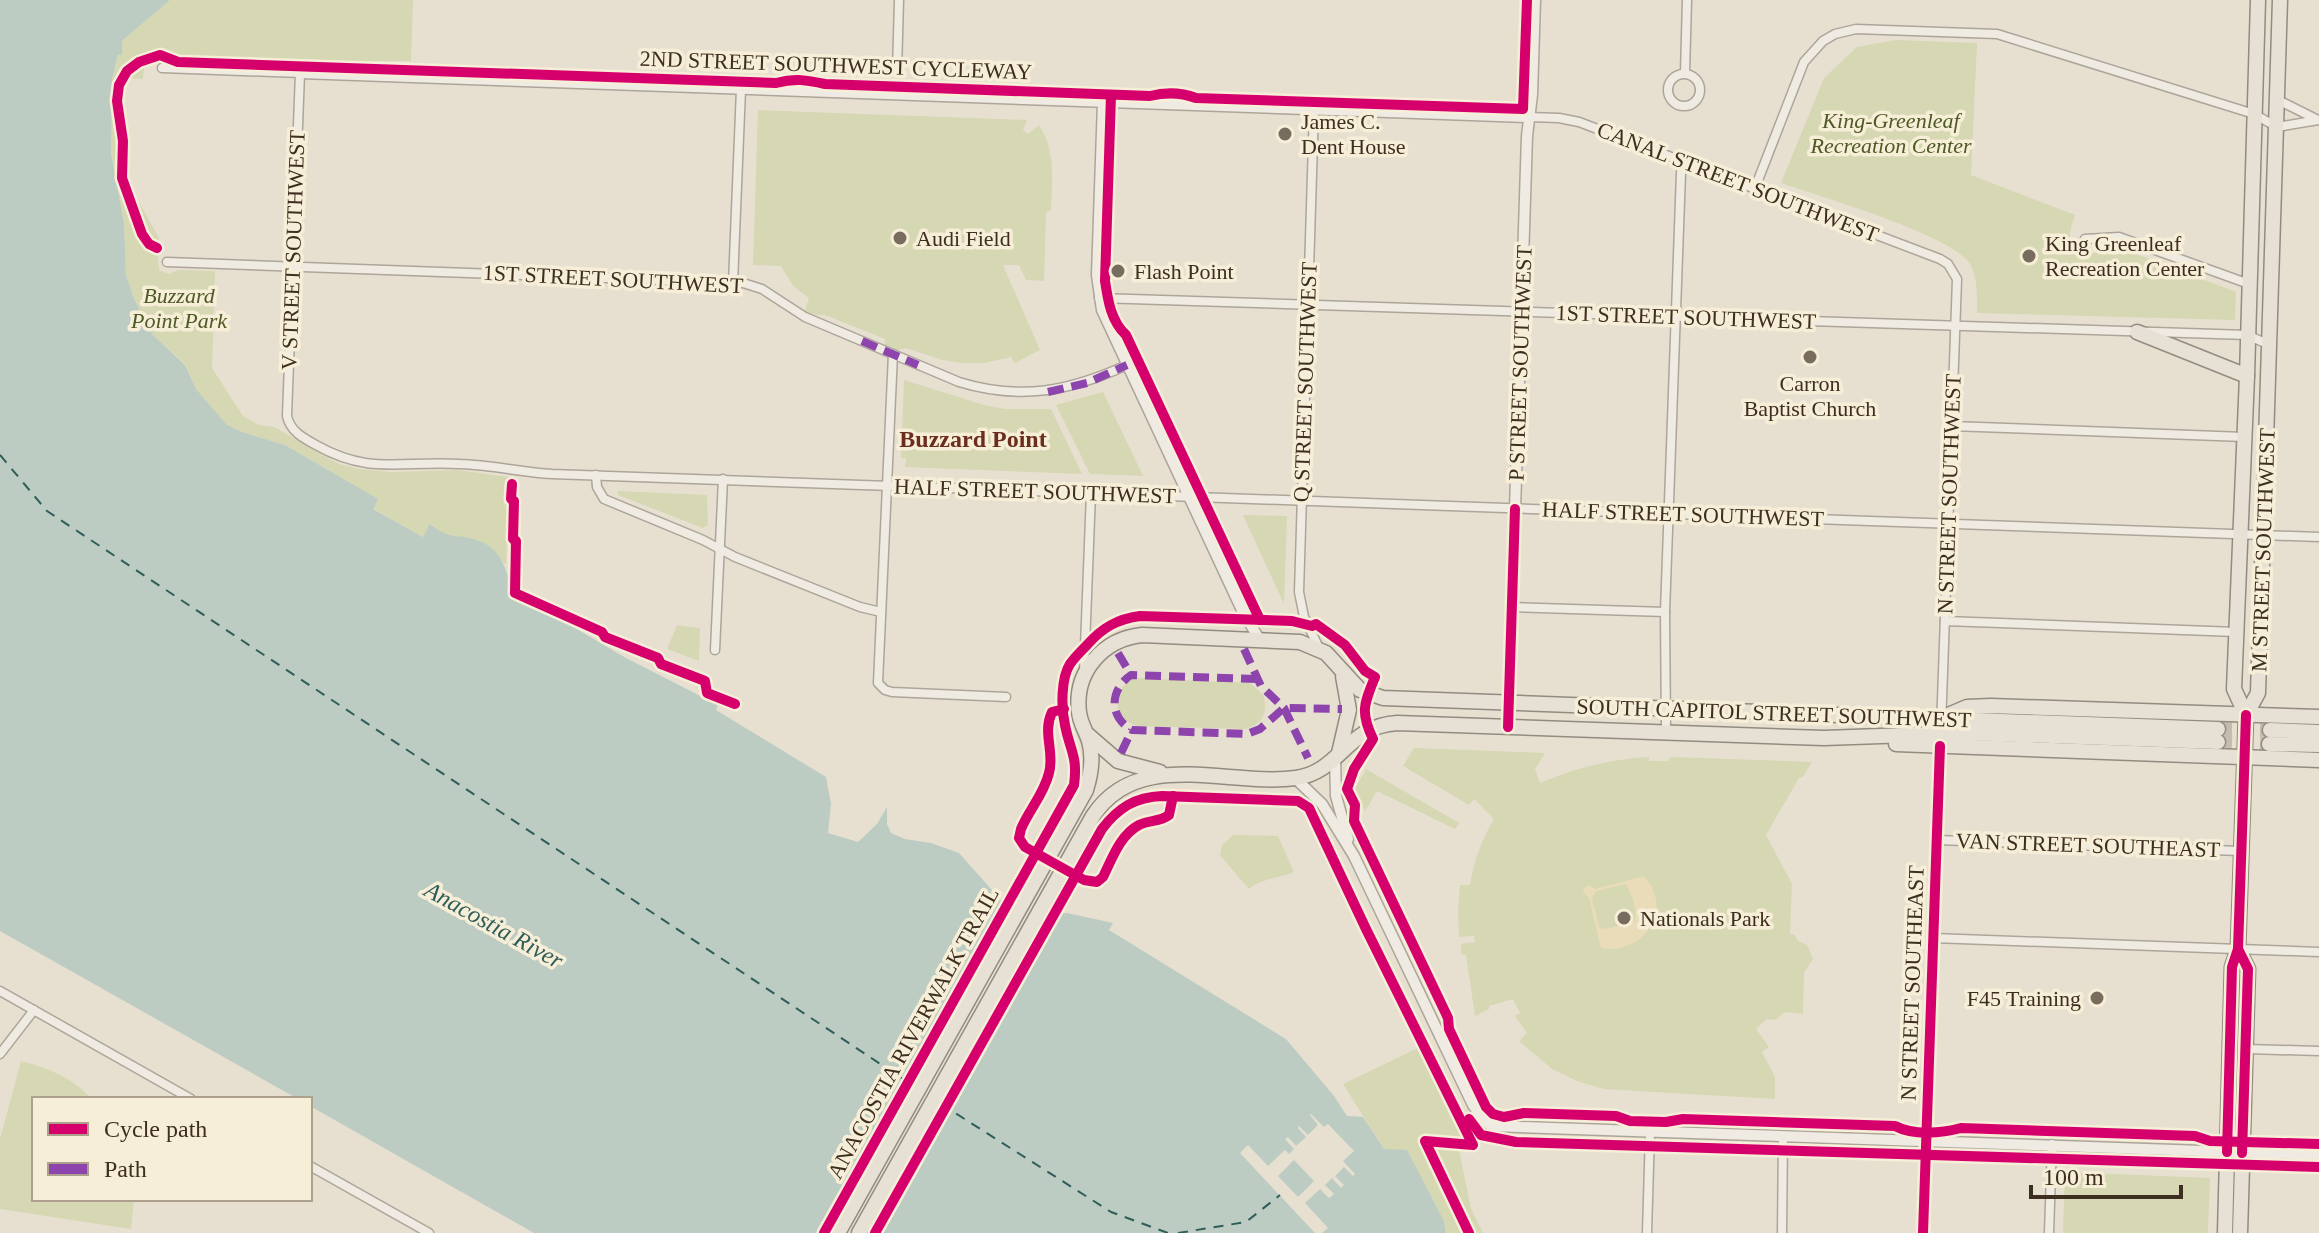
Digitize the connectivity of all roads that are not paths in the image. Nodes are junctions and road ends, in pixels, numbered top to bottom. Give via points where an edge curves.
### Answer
1 (899, 0) edge
2 (1535, 0) edge
3 (1687, 0) edge
4 (2258, 0) edge
5 (2280, 0) edge
6 (162, 68) dead end
7 (897, 71) dead end
8 (300, 73) junction
9 (1685, 73) junction
10 (741, 89) junction
11 (2278, 100) junction
12 (1103, 102) junction
13 (1314, 110) junction
14 (2254, 114) junction
15 (1529, 117) junction
16 (2318, 120) edge
17 (2277, 127) junction
18 (1683, 161) junction
19 (1755, 188) junction
20 (2085, 239) dead end
21 (1943, 260) joint
22 (167, 262) dead end
23 (293, 267) junction
24 (733, 283) junction
25 (2249, 284) junction
26 (1099, 298) junction
27 (1308, 304) junction
28 (1522, 311) junction
29 (1675, 317) junction
30 (1956, 326) junction
31 (2137, 332) junction
32 (2247, 335) junction
33 (2271, 345) junction
34 (893, 354) junction
35 (1127, 365) junction
36 (2247, 376) junction
37 (290, 425) joint
38 (1951, 426) junction
39 (2244, 437) junction
40 (596, 475) junction
41 (723, 479) junction
42 (886, 485) junction
43 (1091, 493) junction
44 (1188, 497) junction
45 (1302, 501) junction
46 (1515, 509) junction
47 (1668, 514) junction
48 (1948, 524) junction
49 (2241, 534) junction
50 (2264, 535) junction
51 (2319, 537) edge
52 (721, 550) junction
53 (1512, 607) junction
54 (881, 612) junction
55 (1665, 612) junction
56 (1945, 621) junction
57 (2236, 632) junction
58 (1259, 639) junction
59 (715, 650) dead end
60 (1320, 650) junction
61 (1341, 669) junction
62 (1084, 675) junction
63 (1006, 697) dead end
64 (1508, 703) junction
65 (1667, 708) junction
66 (2246, 715) junction
67 (2319, 717) edge
68 (1941, 718) junction
69 (1508, 727) junction
70 (1085, 732) junction
71 (1666, 732) junction
72 (2319, 732) edge
73 (1940, 740) junction
74 (2319, 745) edge
75 (1337, 756) junction
76 (2244, 758) junction
77 (2319, 760) edge
78 (1168, 774) junction
79 (1295, 778) junction
80 (1937, 840) junction
81 (2240, 851) junction
82 (1354, 856) junction
83 (1933, 938) junction
84 (2238, 949) junction
85 (2319, 952) edge
86 (0, 991) edge
87 (34, 1010) junction
88 (2246, 1049) junction
89 (2319, 1051) edge
90 (0, 1054) edge
91 (187, 1097) edge
92 (1650, 1132) junction
93 (1783, 1137) junction
94 (1926, 1141) junction
95 (2052, 1144) junction
96 (2227, 1152) junction
97 (2242, 1153) junction
98 (2319, 1155) edge
99 (312, 1167) edge
100 (429, 1233) edge
101 (838, 1233) edge
102 (859, 1233) edge
103 (1647, 1233) edge
104 (1782, 1233) edge
105 (1923, 1233) edge
106 (2049, 1233) edge
107 (2225, 1233) edge
108 (2240, 1233) edge

1 - 7 street
2 - 15 street, P STREET SOUTHWEST
3 - 9 street
4 - 14 main road, M STREET SOUTHWEST
5 - 11 main road, M STREET SOUTHWEST
6 - 8 street
8 - 10 street
8 - 23 street, V STREET SOUTHWEST
9 - 9 street via 1674,76 1667,91 1681,106 1691,104 1700,91 1697,81
10 - 12 street
10 - 24 street
11 - 16 street
11 - 17 main road, M STREET SOUTHWEST
12 - 13 street
12 - 26 street
13 - 15 street
13 - 27 street, Q STREET SOUTHWEST
14 - 17 street
14 - 19 street via 1997,34 1849,30 1823,41 1804,62
14 - 25 main road, M STREET SOUTHWEST
15 - 18 street, CANAL STREET SOUTHWEST via 1576,121
15 - 28 street, P STREET SOUTHWEST
16 - 17 street
17 - 33 main road, M STREET SOUTHWEST
18 - 19 street, CANAL STREET SOUTHWEST
18 - 29 street
19 - 21 street, CANAL STREET SOUTHWEST
20 - 25 street via 2119,237
21 - 30 street, N STREET SOUTHWEST via 1957,279
22 - 23 street, 1ST STREET SOUTHWEST
23 - 24 street, 1ST STREET SOUTHWEST
23 - 37 street, V STREET SOUTHWEST
24 - 34 street, 1ST STREET SOUTHWEST via 756,287 805,317
25 - 32 main road, M STREET SOUTHWEST
26 - 27 street, 1ST STREET SOUTHWEST
26 - 35 street
27 - 28 street, 1ST STREET SOUTHWEST
27 - 45 street, Q STREET SOUTHWEST
28 - 29 street, 1ST STREET SOUTHWEST
28 - 46 street, P STREET SOUTHWEST
29 - 30 street, 1ST STREET SOUTHWEST
29 - 47 street
30 - 31 street, 1ST STREET SOUTHWEST
30 - 38 street, N STREET SOUTHWEST
31 - 32 street, 1ST STREET SOUTHWEST
31 - 36 main road
32 - 33 street, 1ST STREET SOUTHWEST
32 - 36 main road, M STREET SOUTHWEST
33 - 50 main road, M STREET SOUTHWEST
34 - 35 street, 1ST STREET SOUTHWEST via 970,385 1028,392 1080,385
34 - 42 street
35 - 44 street
36 - 39 main road, M STREET SOUTHWEST
37 - 40 street, HALF STREET SOUTHWEST via 336,456 359,463 458,463
38 - 39 street
38 - 48 street, N STREET SOUTHWEST
39 - 49 main road, M STREET SOUTHWEST
40 - 41 street, HALF STREET SOUTHWEST
40 - 52 street via 604,499
41 - 42 street, HALF STREET SOUTHWEST
41 - 52 street
42 - 43 street, HALF STREET SOUTHWEST
42 - 54 street
43 - 44 street, HALF STREET SOUTHWEST
43 - 62 street
44 - 45 street, HALF STREET SOUTHWEST
44 - 58 street
45 - 46 street, HALF STREET SOUTHWEST
45 - 60 street, Q STREET SOUTHWEST via 1299,598
46 - 47 street, HALF STREET SOUTHWEST
46 - 53 street, P STREET SOUTHWEST
47 - 48 street, HALF STREET SOUTHWEST
47 - 55 street
48 - 49 street, HALF STREET SOUTHWEST
48 - 56 street, N STREET SOUTHWEST
49 - 50 street, HALF STREET SOUTHWEST
49 - 57 main road, M STREET SOUTHWEST
50 - 51 street, HALF STREET SOUTHWEST
50 - 66 main road, M STREET SOUTHWEST via 2258,693
52 - 54 street
52 - 59 street
53 - 55 street
53 - 64 street, P STREET SOUTHWEST
54 - 63 street via 882,688
55 - 65 street
56 - 57 street
56 - 68 street, N STREET SOUTHWEST
57 - 66 main road, M STREET SOUTHWEST via 2234,689
58 - 60 main road, SOUTH CAPITOL STREET SOUTHWEST via 1300,642
58 - 62 main road, SOUTH CAPITOL STREET SOUTHWEST via 1135,636 1104,649
60 - 61 main road, SOUTH CAPITOL STREET SOUTHWEST
61 - 64 main road, SOUTH CAPITOL STREET SOUTHWEST via 1360,690 1379,698
61 - 75 main road via 1349,710
62 - 70 main road via 1078,705
64 - 65 main road, SOUTH CAPITOL STREET SOUTHWEST
64 - 69 street, P STREET SOUTHWEST
65 - 68 main road, SOUTH CAPITOL STREET SOUTHWEST
65 - 71 street
66 - 67 main road
66 - 68 main road via 1991,706 1967,707
66 - 76 main road
68 - 73 street, N STREET SOUTHWEST
68 - 73 main road, SOUTH CAPITOL STREET SOUTHWEST via 2218,735
69 - 71 main road
69 - 75 main road via 1385,724 1362,733
70 - 78 main road via 1118,761
70 - 101 main road via 1092,755 1088,782
71 - 73 main road via 1865,743
72 - 74 main road via 2270,737
73 - 76 main road
73 - 80 street, N STREET SOUTHEAST
75 - 79 main road
75 - 82 street via 1336,796
76 - 77 main road
76 - 81 main road
78 - 79 main road
78 - 102 main road via 1131,782 1097,808
79 - 82 street via 1322,804
80 - 81 street, VAN STREET SOUTHEAST
80 - 83 street, N STREET SOUTHEAST
81 - 84 main road
82 - 92 street via 1473,1105 1487,1124
83 - 84 street
83 - 94 street, N STREET SOUTHEAST
84 - 85 street
84 - 88 main road via 2248,969
84 - 96 main road via 2232,967
86 - 87 street
87 - 90 street
87 - 91 street
88 - 89 street
88 - 97 main road
92 - 93 street
92 - 103 street
93 - 94 street
93 - 104 street
94 - 95 street
94 - 105 street, N STREET SOUTHEAST
95 - 96 street
95 - 106 street
96 - 97 street
96 - 107 main road
97 - 98 street
97 - 108 main road
99 - 100 street

